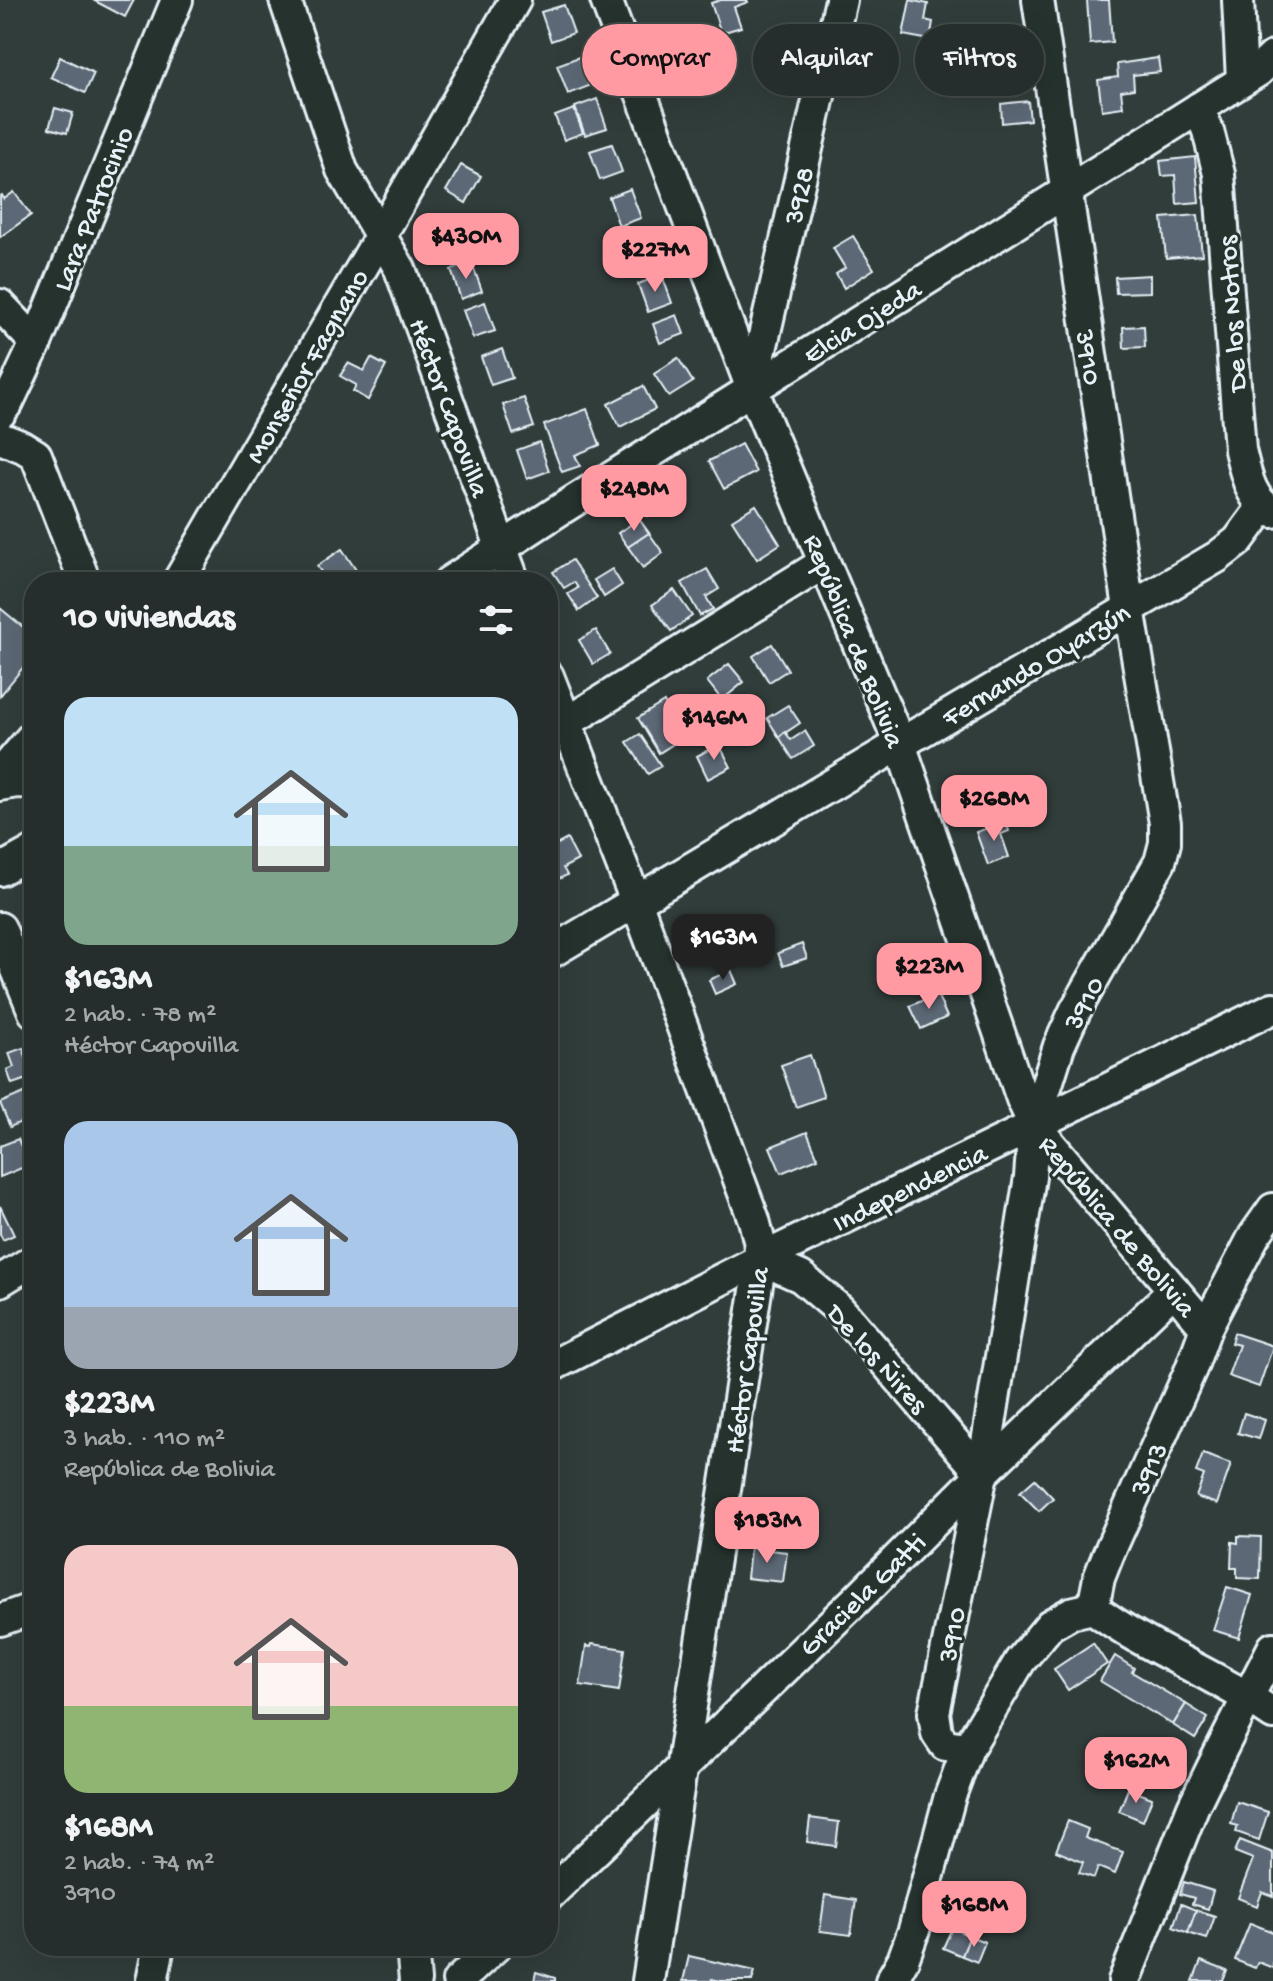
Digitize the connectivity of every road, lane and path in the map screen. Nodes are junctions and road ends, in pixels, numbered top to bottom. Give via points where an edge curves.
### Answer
1 (177, 0) edge
2 (285, 0) edge
3 (515, 0) edge
4 (606, 0) edge
5 (841, 0) edge
6 (1038, 0) edge
7 (1238, 0) edge
8 (1273, 57) edge
9 (1242, 80) junction
10 (1199, 108) junction
11 (1066, 190) junction
12 (381, 235) junction
13 (0, 305) edge
14 (36, 343) junction
15 (752, 389) junction
16 (0, 413) edge
17 (0, 438) edge
18 (238, 479) junction
19 (1268, 509) edge
20 (502, 546) junction
21 (824, 563) junction
22 (81, 572) edge
23 (168, 572) edge
24 (184, 572) edge
25 (464, 572) edge
26 (511, 572) edge
27 (1129, 608) junction
28 (558, 728) edge
29 (558, 731) edge
30 (900, 744) junction
31 (24, 747) edge
32 (0, 775) edge
33 (24, 782) edge
34 (0, 785) edge
35 (24, 857) edge
36 (0, 870) edge
37 (636, 901) junction
38 (0, 928) edge
39 (558, 948) edge
40 (24, 987) edge
41 (1268, 1013) edge
42 (1034, 1125) junction
43 (1273, 1209) edge
44 (761, 1259) junction
45 (24, 1266) edge
46 (0, 1281) edge
47 (1174, 1290) junction
48 (1206, 1328) junction
49 (558, 1363) edge
50 (982, 1474) junction
51 (1093, 1608) junction
52 (24, 1612) edge
53 (0, 1620) edge
54 (1273, 1648) edge
55 (1248, 1696) junction
56 (1273, 1714) edge
57 (968, 1748) junction
58 (683, 1765) junction
59 (558, 1886) edge
60 (157, 1956) edge
61 (413, 1956) edge
62 (485, 1956) edge
63 (152, 1981) edge
64 (415, 1981) edge
65 (458, 1981) edge
66 (648, 1981) edge
67 (891, 1981) edge
68 (1124, 1981) edge

1 - 14 street, Lara Patrocinio
2 - 12 street, Héctor Capovilla via 342,170
3 - 12 street, Monseñor Fagnano
4 - 15 street, República de Bolivia
5 - 15 street, 3928
6 - 11 street, 3910
7 - 9 street
8 - 9 street, Elcia Ojeda
9 - 10 street, Elcia Ojeda
10 - 11 street, Elcia Ojeda
10 - 19 street, De los Notros via 1219,174 1240,450 1249,486
11 - 15 street, Elcia Ojeda
11 - 27 street, 3910
12 - 18 street, Monseñor Fagnano
12 - 20 street, Héctor Capovilla via 400,269
13 - 14 street
14 - 16 street, Lara Patrocinio
15 - 20 street, Elcia Ojeda
15 - 21 street, República de Bolivia
17 - 22 street via 36,455
18 - 23 street, Monseñor Fagnano
18 - 24 street, Monseñor Fagnano
19 - 27 street, Fernando Oyarzún via 1217,557
20 - 25 street, Elcia Ojeda
20 - 26 street, Héctor Capovilla
21 - 28 street
21 - 30 street, República de Bolivia
27 - 30 street, Fernando Oyarzún
27 - 42 street, 3910 via 1165,843 1160,862 1075,1011
29 - 37 street, Héctor Capovilla
30 - 37 street, Fernando Oyarzún
30 - 42 street, República de Bolivia
31 - 32 street
33 - 34 street
35 - 36 street
37 - 39 street, Fernando Oyarzún
37 - 44 street, Héctor Capovilla via 754,1220
38 - 40 street
41 - 42 street, Independencia
42 - 44 street, Independencia
42 - 47 street, República de Bolivia
42 - 50 street, 3910
43 - 48 street
44 - 49 street, Independencia
44 - 50 street, De los Ñires via 801,1277 840,1310
44 - 58 street, Héctor Capovilla
45 - 46 street
47 - 48 street, República de Bolivia
47 - 50 street, Graciela Gatti
48 - 51 street, 3913 via 1108,1555
50 - 57 street, 3910 via 934,1713 945,1745
50 - 58 street, Graciela Gatti
51 - 55 street
51 - 57 street via 1050,1625 1020,1661
52 - 53 street
54 - 55 street
55 - 56 street
55 - 68 street via 1193,1807
57 - 67 street via 914,1930
58 - 59 street, Graciela Gatti
58 - 66 street, Héctor Capovilla
60 - 63 street
61 - 64 street
62 - 65 street

